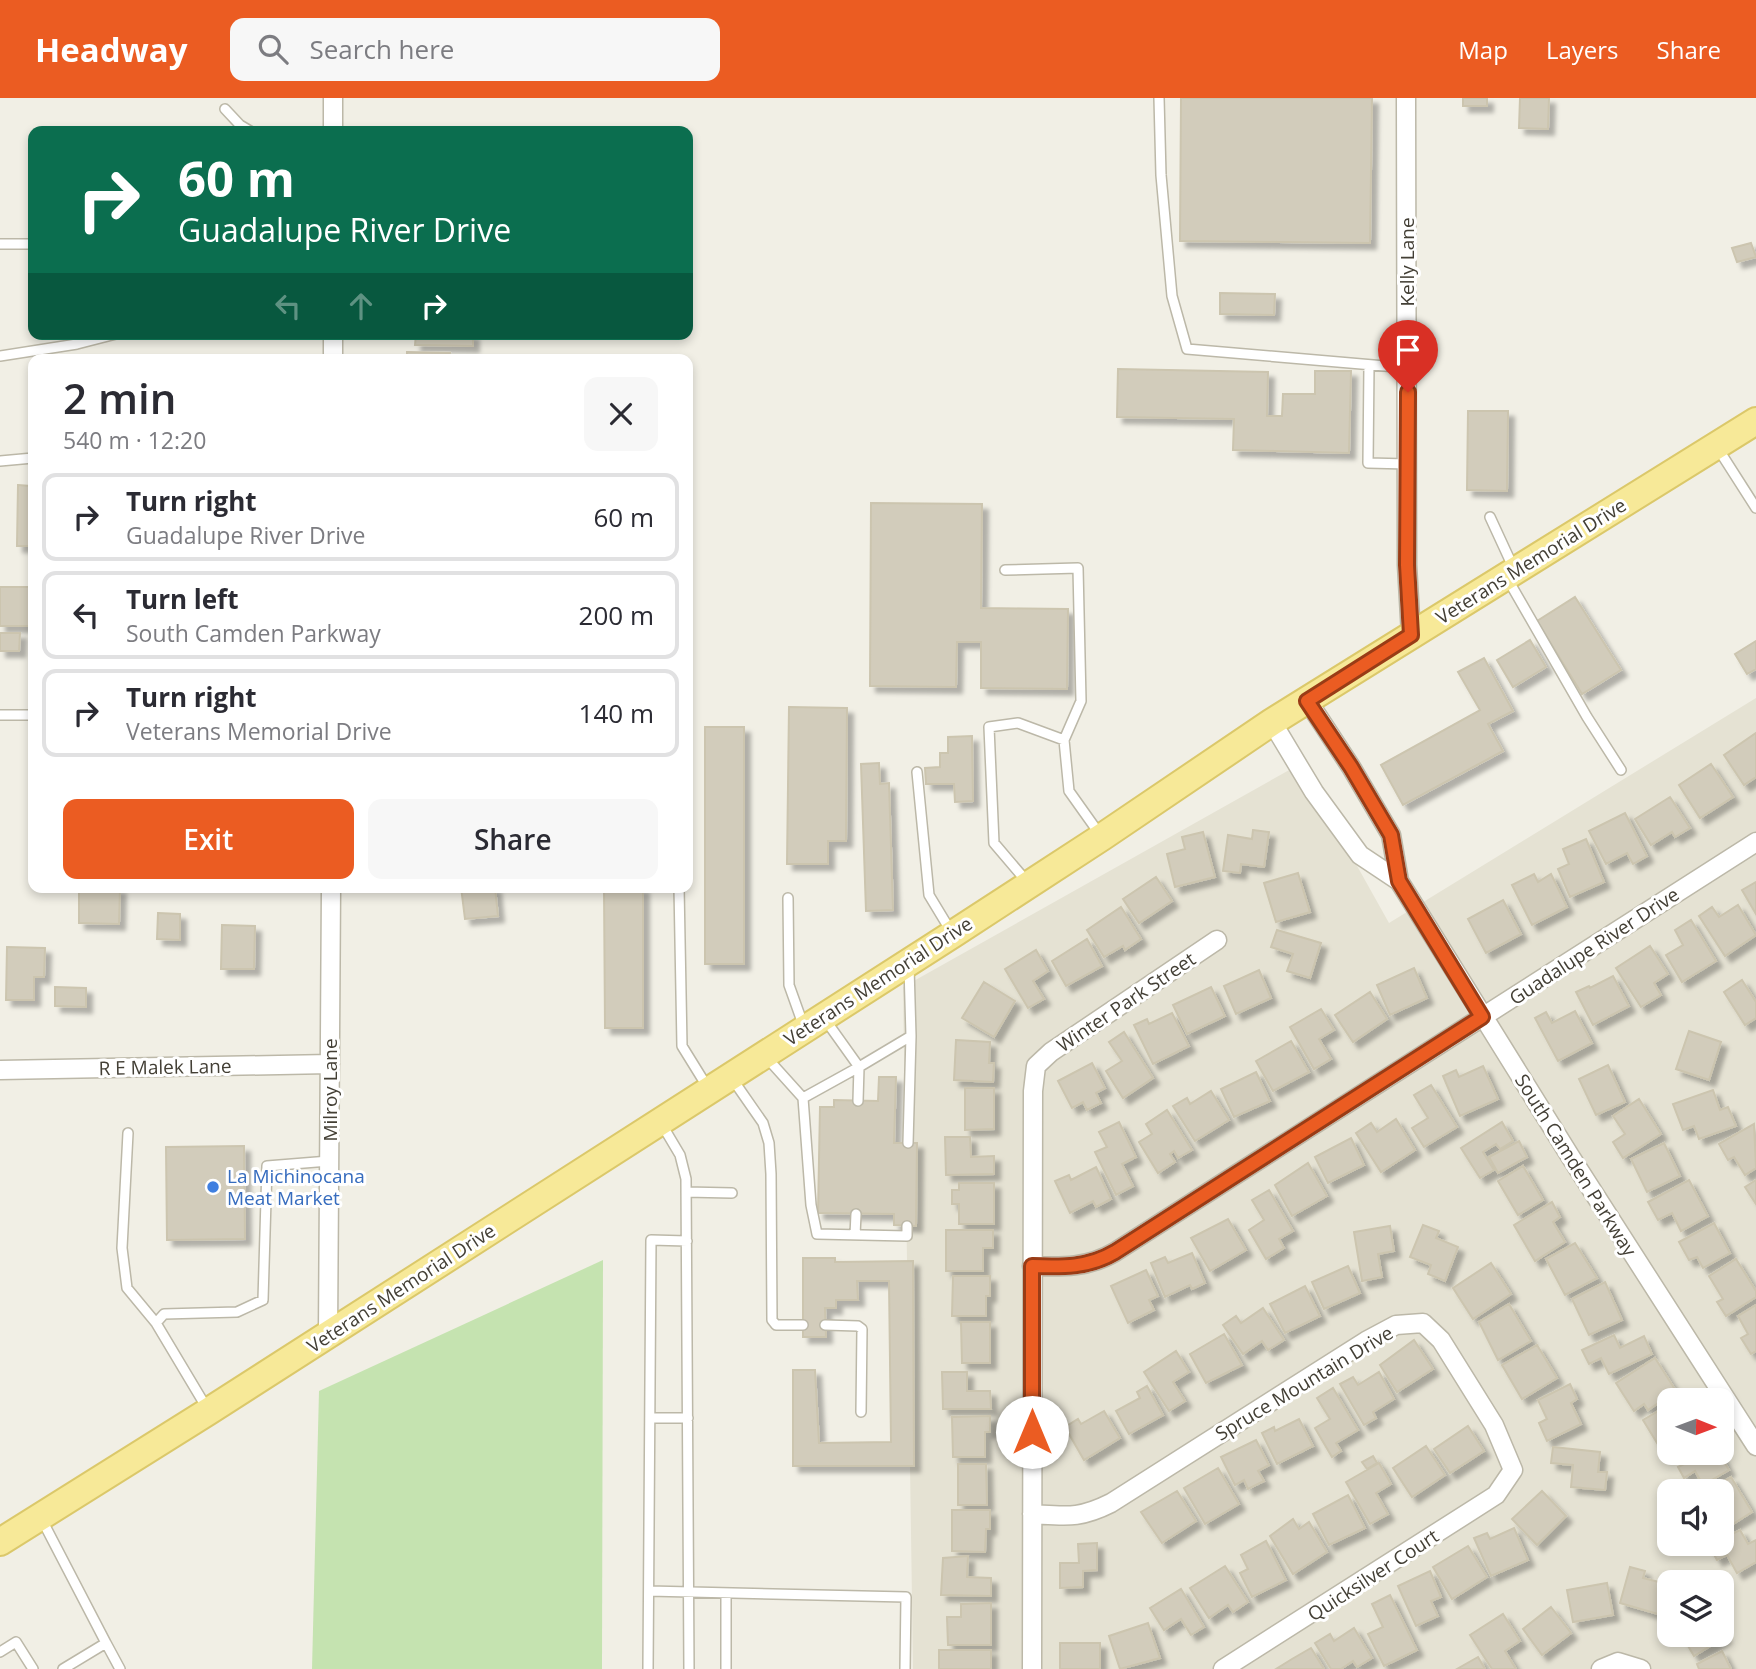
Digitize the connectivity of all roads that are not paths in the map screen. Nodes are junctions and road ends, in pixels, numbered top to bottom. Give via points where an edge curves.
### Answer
1 (333, 98) edge
2 (1159, 98) edge
3 (1406, 98) edge
4 (225, 109) dead end
5 (242, 126) edge
6 (333, 126) edge
7 (0, 244) edge
8 (28, 244) edge
9 (93, 340) edge
10 (0, 356) edge
11 (1369, 365) junction
12 (1408, 368) junction
13 (1755, 423) edge
14 (1716, 446) junction
15 (28, 458) edge
16 (0, 461) edge
17 (1408, 464) junction
18 (1756, 508) edge
19 (1490, 517) dead end
20 (1005, 570) dead end
21 (1511, 573) junction
22 (1411, 635) junction
23 (1307, 701) junction
24 (0, 715) edge
25 (28, 715) edge
26 (1272, 722) junction
27 (1064, 740) junction
28 (1621, 770) dead end
29 (917, 772) dead end
30 (1102, 838) junction
31 (1756, 842) edge
32 (1399, 881) junction
33 (1029, 884) junction
34 (331, 893) edge
35 (679, 893) edge
36 (788, 898) dead end
37 (953, 934) junction
38 (1217, 940) dead end
39 (909, 962) junction
40 (1482, 1017) junction
41 (814, 1023) junction
42 (911, 1036) junction
43 (763, 1055) junction
44 (330, 1064) junction
45 (859, 1067) junction
46 (0, 1070) edge
47 (720, 1083) junction
48 (803, 1098) junction
49 (858, 1101) dead end
50 (660, 1121) junction
51 (128, 1133) dead end
52 (908, 1143) dead end
53 (329, 1161) junction
54 (686, 1192) junction
55 (732, 1193) dead end
56 (856, 1214) dead end
57 (907, 1231) dead end
58 (855, 1235) junction
59 (687, 1241) junction
60 (1032, 1266) junction
61 (156, 1323) junction
62 (803, 1325) dead end
63 (825, 1325) dead end
64 (328, 1335) junction
65 (209, 1411) junction
66 (861, 1412) dead end
67 (650, 1418) junction
68 (688, 1418) junction
69 (1756, 1446) edge
70 (1513, 1470) joint
71 (1032, 1514) junction
72 (41, 1517) junction
73 (0, 1542) edge
74 (649, 1591) junction
75 (689, 1592) junction
76 (726, 1593) junction
77 (106, 1643) junction
78 (0, 1652) edge
79 (1610, 1665) edge
80 (33, 1669) edge
81 (63, 1669) edge
82 (120, 1669) edge
83 (648, 1669) edge
84 (689, 1669) edge
85 (726, 1669) edge
86 (905, 1669) edge
87 (1032, 1669) edge
88 (1223, 1669) edge
89 (1641, 1669) edge

1 - 6 street
2 - 11 lane via 1172,296 1187,349
3 - 12 street, Kelly Lane
4 - 5 lane
7 - 8 lane
9 - 10 lane
11 - 12 lane
11 - 17 lane via 1368,463
12 - 17 street, Kelly Lane
13 - 14 main road, Veterans Memorial Drive
14 - 18 lane
14 - 21 main road, Veterans Memorial Drive
15 - 16 lane
17 - 22 street, Kelly Lane
19 - 21 lane
20 - 27 lane via 1078,568 1082,702
21 - 22 main road, Veterans Memorial Drive
21 - 28 lane via 1587,717
22 - 23 main road, Veterans Memorial Drive
23 - 26 main road, Veterans Memorial Drive
23 - 32 street, South Camden Parkway via 1391,835
24 - 25 lane
26 - 30 main road, Veterans Memorial Drive
26 - 32 street, South Camden Parkway via 1314,792 1360,855
27 - 30 lane via 1069,791
27 - 33 lane via 1017,723 989,727 995,842
29 - 37 lane via 929,895
30 - 33 main road, Veterans Memorial Drive
31 - 40 street, Guadalupe River Drive
32 - 40 street, South Camden Parkway
33 - 37 main road, Veterans Memorial Drive
34 - 44 street, Milroy Lane
35 - 47 lane via 682,1046
36 - 41 lane via 789,985
37 - 39 main road, Veterans Memorial Drive
38 - 60 street, Winter Park Street via 1037,1066
39 - 41 main road, Veterans Memorial Drive
39 - 42 lane
40 - 60 street, Guadalupe River Drive via 1101,1261 1074,1267
40 - 69 street, South Camden Parkway
41 - 43 main road, Veterans Memorial Drive
41 - 45 lane
42 - 45 lane
42 - 52 lane
43 - 47 main road, Veterans Memorial Drive
43 - 48 lane
44 - 46 street, R E Malek Lane
44 - 53 street, Milroy Lane
45 - 48 lane
45 - 49 lane
47 - 50 main road, Veterans Memorial Drive
47 - 62 lane via 763,1122 771,1174 772,1320 776,1325
48 - 58 lane via 817,1234
50 - 54 lane via 680,1155
50 - 64 main road, Veterans Memorial Drive
51 - 61 lane via 122,1248 127,1288
53 - 61 lane via 267,1166 263,1300 237,1312 164,1314
53 - 64 street, Milroy Lane
54 - 55 lane
54 - 59 lane
56 - 58 lane
57 - 58 lane
59 - 67 lane via 651,1240
59 - 68 lane
60 - 71 street
61 - 65 lane
63 - 66 lane via 862,1329
64 - 65 main road, Veterans Memorial Drive
65 - 72 main road, Veterans Memorial Drive
67 - 68 lane
67 - 74 lane
68 - 75 lane
70 - 71 street, Spruce Mountain Drive via 1494,1425 1441,1340 1423,1324 1396,1325 1091,1513
70 - 88 street, Quicksilver Court via 1496,1495
71 - 87 street
72 - 73 main road, Veterans Memorial Drive
72 - 77 lane
74 - 75 lane
74 - 83 lane
75 - 76 lane
75 - 84 lane
76 - 85 lane
76 - 86 lane via 906,1597
77 - 81 lane
77 - 82 lane
78 - 80 lane via 16,1642
79 - 89 street

